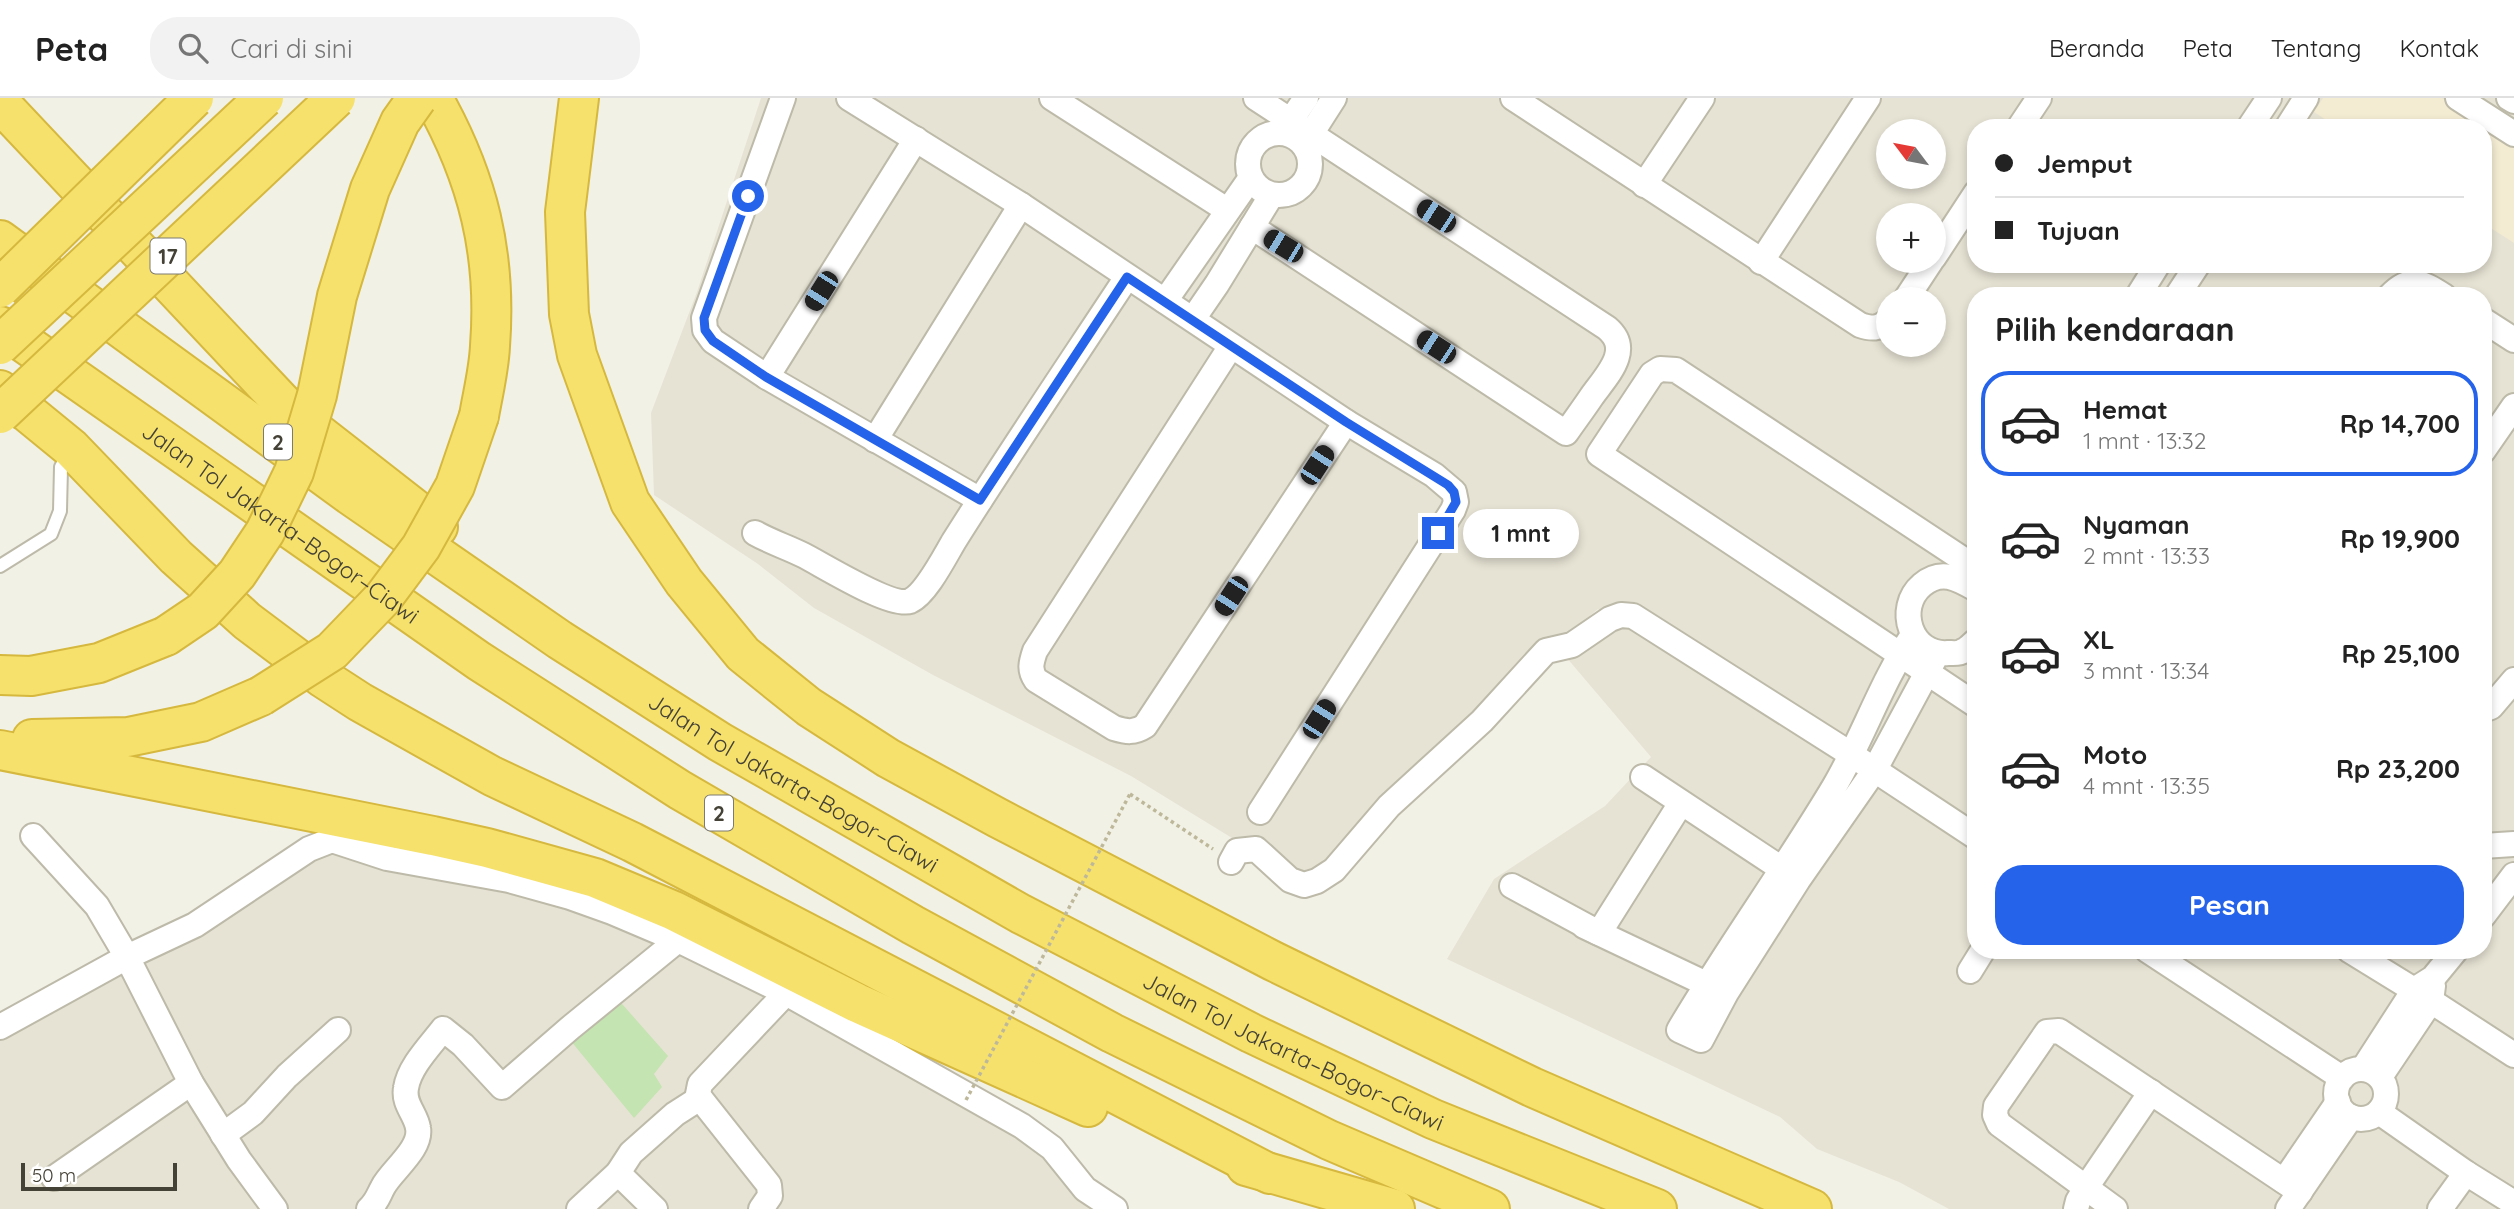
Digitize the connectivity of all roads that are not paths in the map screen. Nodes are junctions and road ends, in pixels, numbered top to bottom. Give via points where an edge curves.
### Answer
1 (194, 98) edge
2 (264, 98) edge
3 (336, 98) edge
4 (417, 98) edge
5 (433, 98) edge
6 (579, 98) edge
7 (783, 98) edge
8 (849, 98) edge
9 (1052, 98) edge
10 (1256, 98) edge
11 (1306, 98) edge
12 (1334, 98) edge
13 (1513, 98) edge
14 (1702, 98) edge
15 (1868, 98) edge
16 (2039, 98) edge
17 (2269, 98) edge
18 (2306, 98) edge
19 (2458, 98) edge
20 (2509, 98) edge
21 (2514, 101) edge
22 (0, 103) edge
23 (2025, 119) edge
24 (2255, 119) edge
25 (2293, 119) edge
26 (2491, 119) edge
27 (2492, 120) edge
28 (1297, 133) junction
29 (2514, 134) edge
30 (916, 139) junction
31 (1250, 179) junction
32 (1644, 185) junction
33 (1271, 196) junction
34 (1021, 205) junction
35 (1967, 207) edge
36 (1227, 210) junction
37 (1252, 227) junction
38 (1946, 239) edge
39 (0, 240) edge
40 (1761, 261) junction
41 (1127, 277) junction
42 (2399, 287) edge
43 (2428, 287) edge
44 (0, 288) edge
45 (1165, 301) junction
46 (1193, 319) junction
47 (0, 326) edge
48 (2492, 326) edge
49 (1876, 328) edge
50 (2514, 340) edge
51 (0, 345) edge
52 (1231, 345) junction
53 (766, 377) junction
54 (0, 390) edge
55 (2514, 406) edge
56 (0, 414) edge
57 (1346, 422) junction
58 (2492, 438) edge
59 (875, 440) junction
60 (71, 448) junction
61 (980, 500) junction
62 (755, 533) dead end
63 (0, 566) edge
64 (1967, 566) edge
65 (1967, 569) edge
66 (560, 640) junction
67 (1906, 645) junction
68 (1967, 649) edge
69 (1932, 663) junction
70 (0, 675) edge
71 (2514, 680) edge
72 (1967, 696) edge
73 (2492, 706) edge
74 (0, 736) edge
75 (0, 750) edge
76 (1852, 755) junction
77 (1874, 771) junction
78 (1643, 777) dead end
79 (1681, 803) junction
80 (1260, 811) dead end
81 (1967, 831) edge
82 (33, 836) dead end
83 (2514, 844) edge
84 (2492, 845) edge
85 (1231, 862) road end
86 (1790, 875) junction
87 (2514, 875) edge
88 (1509, 889) dead end
89 (2492, 898) edge
90 (1599, 933) junction
91 (678, 940) junction
92 (127, 957) junction
93 (2160, 959) edge
94 (2366, 959) edge
95 (2449, 959) edge
96 (2426, 990) junction
97 (786, 993) junction
98 (0, 1027) edge
99 (338, 1030) dead end
100 (2514, 1055) edge
101 (191, 1083) junction
102 (2355, 1089) junction
103 (2151, 1092) junction
104 (700, 1098) junction
105 (2379, 1112) junction
106 (223, 1135) junction
107 (618, 1173) junction
108 (2466, 1173) junction
109 (1270, 1174) junction
110 (54, 1178) dead end
111 (2087, 1186) junction
112 (2291, 1194) edge
113 (2514, 1203) edge
114 (275, 1209) edge
115 (369, 1209) edge
116 (579, 1209) edge
117 (655, 1209) edge
118 (761, 1209) edge
119 (1115, 1209) edge
120 (1395, 1209) edge
121 (1490, 1209) edge
122 (1657, 1209) edge
123 (1812, 1209) edge
124 (2076, 1209) edge
125 (2115, 1209) edge
126 (2440, 1209) edge

1 - 44 highway, bridge
2 - 51 highway, 17, bridge
3 - 56 highway, 17, bridge
4 - 70 highway, bridge via 400,122 370,189 337,296 317,395 294,472 265,532 237,574 203,611 166,636 99,663 31,676
5 - 74 highway, bridge via 456,138 481,212 492,281 490,348 479,416 455,486 421,547 383,598 332,651 261,696 201,722 128,737 48,740
6 - 123 highway via 565,212 569,314 577,355 630,502 684,582 743,654 809,707 888,758 1273,961 1532,1087
7 - 53 street via 704,318 713,341
8 - 30 street
9 - 36 street
10 - 28 street
11 - 28 street
12 - 28 street
13 - 32 street
14 - 32 street
15 - 40 street
16 - 23 street
17 - 24 street
18 - 25 street
19 - 26 street
20 - 21 street
22 - 66 highway via 292,413 505,579
27 - 29 street
28 - 31 street via 1266,135 1253,146 1247,162
28 - 33 street via 1310,159 1309,174 1287,195
28 - 37 street via 1607,328 1618,343 1615,365 1566,433
30 - 34 street
30 - 53 street
31 - 33 street
31 - 36 street
32 - 40 street
33 - 37 street
34 - 41 street
34 - 59 street
35 - 38 street
36 - 45 street
37 - 46 street
39 - 66 highway, Jalan Tol Jakarta–Bogor–Ciawi / 2 via 350,495
40 - 49 street via 1860,325
41 - 45 street
41 - 61 street
42 - 43 street via 2415,282
45 - 46 street
46 - 52 street
47 - 121 highway, Jalan Tol Jakarta–Bogor–Ciawi / 2 via 479,662 680,790 1112,1033 1329,1140
48 - 50 street
52 - 57 street
52 - 57 street via 1035,651 1031,673 1036,680 1114,728 1136,732 1145,726
53 - 59 street
54 - 60 highway
55 - 58 street
57 - 80 street via 1448,485 1456,502
59 - 61 street
60 - 63 lane via 61,467 60,511 51,534
60 - 109 highway via 207,587 281,647 360,702 492,776 632,842
61 - 62 street via 930,580 911,601 876,593
64 - 67 street via 1676,370 1660,369 1643,386 1599,454 1868,631
65 - 67 street via 1928,580 1916,590 1909,604
66 - 122 highway, Jalan Tol Jakarta–Bogor–Ciawi / 2 via 720,742 1045,926 1251,1033 1433,1119
67 - 69 street via 1923,647
67 - 76 street
68 - 69 street
69 - 72 street
69 - 77 street
71 - 73 street
75 - 109 highway via 433,836 595,878 1100,1112
76 - 77 street
76 - 85 street via 1633,616 1621,615 1572,645 1546,652 1489,714 1389,806 1334,870 1317,881 1304,885 1290,880 1256,849 1237,851
76 - 86 street
77 - 81 street
77 - 86 street
78 - 79 street
79 - 86 street
79 - 90 street
82 - 92 street via 97,906
83 - 84 street
86 - 90 street via 1716,988
87 - 89 street
88 - 90 street
91 - 92 street via 558,894 509,880 387,858 332,840 309,849 195,925
91 - 97 street
91 - 115 street via 502,1087 443,1029 406,1087 418,1126 416,1142
92 - 98 street
92 - 101 street
93 - 102 street
94 - 96 street
95 - 96 street
96 - 100 street
96 - 102 street
97 - 104 street via 700,1084
97 - 119 street via 1040,1137 1085,1189
99 - 106 street via 253,1113
101 - 106 street
101 - 110 street
102 - 105 street via 2365,1119
102 - 105 street via 2385,1085
102 - 112 street
103 - 111 street
103 - 111 street via 2059,1031 2042,1036 1996,1106 1995,1115 1999,1124
103 - 112 street
104 - 107 street via 631,1153
104 - 118 street via 766,1180 770,1196
105 - 108 street
106 - 114 street
107 - 116 street
107 - 117 street
108 - 113 street
108 - 126 street
109 - 120 highway
111 - 124 street
111 - 125 street

